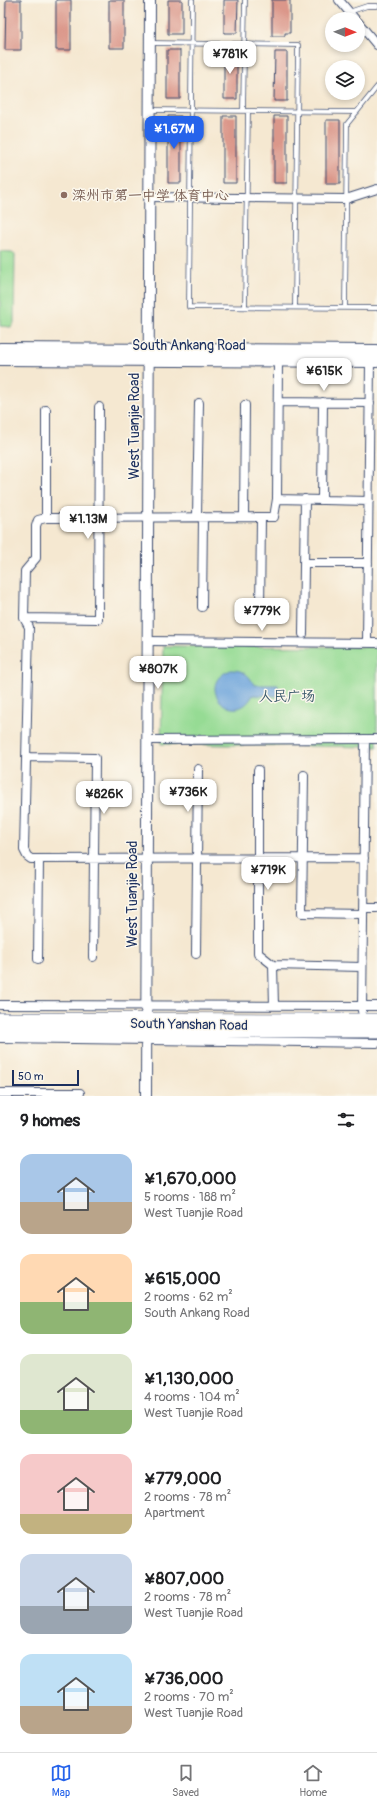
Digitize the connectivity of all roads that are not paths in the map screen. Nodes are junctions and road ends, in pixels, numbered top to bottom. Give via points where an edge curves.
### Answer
1 (150, 0) edge
2 (192, 0) edge
3 (245, 0) edge
4 (339, 0) edge
5 (377, 6) edge
6 (349, 12) joint
7 (365, 30) edge
8 (150, 43) junction
9 (192, 44) junction
10 (244, 44) junction
11 (377, 45) edge
12 (377, 87) edge
13 (150, 110) junction
14 (191, 110) junction
15 (246, 111) junction
16 (298, 111) junction
17 (357, 112) junction
18 (377, 189) edge
19 (149, 197) junction
20 (190, 197) junction
21 (247, 198) junction
22 (296, 198) junction
23 (346, 199) junction
24 (245, 307) junction
25 (295, 307) junction
26 (345, 307) junction
27 (377, 308) edge
28 (0, 349) edge
29 (377, 351) edge
30 (149, 354) junction
31 (0, 359) edge
32 (278, 360) junction
33 (374, 361) edge
34 (199, 402) dead end
35 (278, 402) junction
36 (323, 402) junction
37 (370, 402) junction
38 (245, 405) dead end
39 (99, 408) dead end
40 (46, 410) dead end
41 (277, 498) junction
42 (305, 499) junction
43 (322, 500) junction
44 (372, 506) edge
45 (148, 517) junction
46 (200, 517) junction
47 (244, 517) junction
48 (46, 518) junction
49 (98, 518) junction
50 (261, 518) junction
51 (304, 563) junction
52 (368, 566) junction
53 (377, 569) edge
54 (202, 606) dead end
55 (260, 611) dead end
56 (24, 618) junction
57 (303, 634) dead end
58 (147, 641) junction
59 (367, 643) junction
60 (377, 643) edge
61 (147, 740) junction
62 (365, 740) junction
63 (377, 740) edge
64 (27, 757) junction
65 (198, 769) dead end
66 (258, 770) dead end
67 (304, 775) dead end
68 (39, 858) junction
69 (94, 858) junction
70 (147, 858) junction
71 (197, 858) junction
72 (257, 858) junction
73 (302, 858) junction
74 (364, 858) junction
75 (377, 908) edge
76 (363, 911) junction
77 (196, 954) dead end
78 (93, 957) dead end
79 (38, 959) dead end
80 (273, 965) junction
81 (362, 967) junction
82 (0, 1005) edge
83 (146, 1006) junction
84 (274, 1006) junction
85 (362, 1006) junction
86 (377, 1006) edge
87 (0, 1019) edge
88 (362, 1020) junction
89 (377, 1020) edge
90 (0, 1030) edge
91 (146, 1030) junction
92 (377, 1030) edge
93 (0, 1038) edge
94 (377, 1043) edge
95 (0, 1093) edge
96 (34, 1095) edge
97 (80, 1096) edge
98 (146, 1096) edge

1 - 8 street, West Tuanjie Road
2 - 9 lane
3 - 10 lane
4 - 6 street
5 - 6 lane via 367,6
7 - 11 street
8 - 9 lane
8 - 13 street, West Tuanjie Road
9 - 10 lane
9 - 14 lane
10 - 15 lane
10 - 16 lane via 298,45
12 - 17 lane
13 - 14 lane
13 - 19 street, West Tuanjie Road
14 - 15 lane
14 - 20 lane
15 - 16 lane
15 - 21 lane
16 - 17 lane
16 - 22 lane
17 - 23 lane via 347,124
18 - 23 street
19 - 20 street
19 - 30 street, West Tuanjie Road
20 - 21 street
20 - 24 lane via 189,307
21 - 22 street
21 - 24 lane
22 - 23 street
22 - 25 lane
23 - 26 lane
24 - 25 lane
25 - 26 lane
26 - 27 lane
28 - 30 main road, South Ankang Road
29 - 30 main road, South Ankang Road
30 - 31 main road, South Ankang Road
30 - 32 main road, South Ankang Road
30 - 45 street, West Tuanjie Road
32 - 33 main road, South Ankang Road
32 - 35 street
33 - 37 street
34 - 46 street
35 - 36 street
35 - 41 street
36 - 37 street
36 - 43 street
37 - 44 street
38 - 47 street
39 - 49 street
40 - 48 street
41 - 42 street
41 - 50 street via 274,517
42 - 43 street
42 - 51 street
43 - 44 street
44 - 52 street
45 - 46 street
45 - 49 street
45 - 58 street, West Tuanjie Road
46 - 47 street
46 - 54 street
47 - 50 street
48 - 49 street
48 - 56 street via 38,520 36,558 25,571
49 - 56 street via 98,618
50 - 55 street
51 - 52 street
51 - 57 street
52 - 53 street
52 - 59 street
56 - 64 street via 29,627
58 - 59 street
58 - 61 street, West Tuanjie Road
59 - 60 street
61 - 62 street
61 - 70 street, West Tuanjie Road
62 - 63 street
62 - 74 street
64 - 68 street via 24,850 27,856
64 - 69 street via 95,758
65 - 71 street
66 - 72 street
67 - 73 street
68 - 69 street
68 - 79 street
69 - 70 street
69 - 78 street
70 - 71 street
70 - 83 street, West Tuanjie Road
71 - 72 street
71 - 77 street
72 - 73 street
72 - 80 street via 258,954
73 - 74 street
73 - 76 street via 302,913
74 - 76 street
75 - 76 street
76 - 81 street
80 - 81 street
80 - 84 street
81 - 85 street
82 - 83 street, South Yanshan Road
83 - 84 street, South Yanshan Road
83 - 91 street, West Tuanjie Road
84 - 85 street, South Yanshan Road
85 - 86 street, South Yanshan Road
85 - 88 street
87 - 91 main road, South Yanshan Road
88 - 89 main road, South Yanshan Road
88 - 91 main road, South Yanshan Road
90 - 91 main road, South Yanshan Road
91 - 92 main road, South Yanshan Road
91 - 93 street, South Yanshan Road
91 - 94 street, South Yanshan Road
91 - 98 street, West Tuanjie Road
95 - 96 street
96 - 97 street via 80,1093

